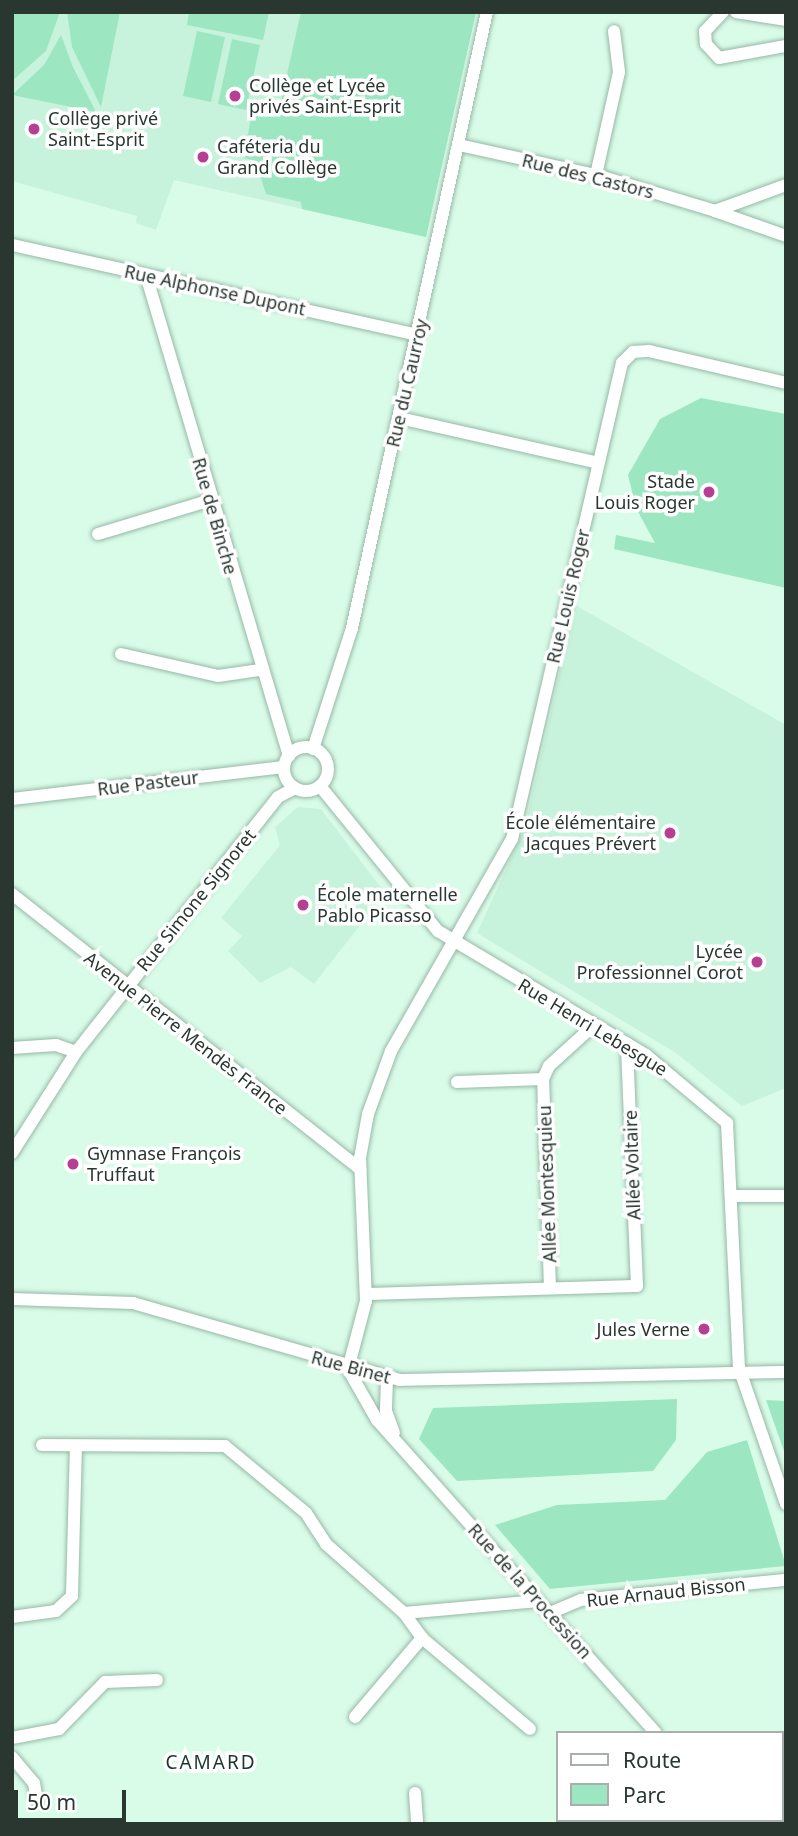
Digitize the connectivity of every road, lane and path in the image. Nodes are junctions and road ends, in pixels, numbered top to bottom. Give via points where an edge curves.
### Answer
1 (488, 12) edge
2 (723, 12) edge
3 (736, 12) edge
4 (786, 20) edge
5 (614, 31) dead end
6 (786, 46) edge
7 (459, 145) junction
8 (596, 175) junction
9 (786, 185) edge
10 (715, 211) junction
11 (786, 236) edge
12 (12, 245) edge
13 (146, 275) junction
14 (418, 335) junction
15 (786, 383) edge
16 (399, 418) junction
17 (598, 463) junction
18 (211, 500) junction
19 (98, 534) dead end
20 (121, 654) dead end
21 (259, 670) junction
22 (313, 749) junction
23 (287, 761) junction
24 (320, 786) junction
25 (295, 788) junction
26 (12, 799) edge
27 (12, 894) edge
28 (453, 943) junction
29 (127, 986) junction
30 (594, 1025) junction
31 (627, 1043) junction
32 (12, 1048) edge
33 (76, 1052) junction
34 (543, 1079) junction
35 (457, 1082) dead end
36 (12, 1153) edge
37 (360, 1169) junction
38 (735, 1196) junction
39 (786, 1196) edge
40 (550, 1289) junction
41 (366, 1294) junction
42 (12, 1299) edge
43 (739, 1368) junction
44 (348, 1369) junction
45 (786, 1372) edge
46 (387, 1379) junction
47 (42, 1445) dead end
48 (76, 1446) junction
49 (404, 1449) junction
50 (786, 1504) edge
51 (786, 1580) edge
52 (538, 1601) junction
53 (404, 1613) junction
54 (550, 1613) junction
55 (12, 1616) edge
56 (422, 1638) junction
57 (157, 1680) dead end
58 (355, 1717) dead end
59 (530, 1729) dead end
60 (654, 1731) edge
61 (12, 1738) edge
62 (12, 1757) edge
63 (415, 1793) dead end
64 (37, 1800) dead end
65 (417, 1824) edge

1 - 7 street, Rue du Caurroy
2 - 6 street via 705,31 706,44 719,58
3 - 4 street
5 - 8 street via 619,72
7 - 8 street, Rue des Castors
7 - 14 street, Rue du Caurroy
8 - 10 street, Rue des Castors
9 - 10 street
10 - 11 street, Rue des Castors
12 - 13 street, Rue Alphonse Dupont
13 - 14 street, Rue Alphonse Dupont
13 - 18 street, Rue de Binche
14 - 16 street, Rue du Caurroy
15 - 17 street, Rue Louis Roger via 633,352 619,369
16 - 17 street
16 - 22 street, Rue du Caurroy via 350,636
17 - 28 street, Rue Louis Roger via 512,839
18 - 19 street
18 - 21 street, Rue de Binche
20 - 21 street via 218,676
21 - 23 street, Rue de Binche
22 - 23 street, Rue Pasteur
22 - 24 street via 327,768
23 - 25 street, Rue de Binche
23 - 26 street, Rue Pasteur
24 - 25 street
24 - 28 street, Rue Henri Lebesgue via 411,905
25 - 29 street, Rue Simone Signoret via 278,797
27 - 29 street, Avenue Pierre Mendès France
28 - 30 street, Rue Henri Lebesgue
28 - 37 street, Rue Louis Roger via 384,1064 366,1121
29 - 33 street, Rue Simone Signoret
29 - 37 street, Avenue Pierre Mendès France
30 - 31 street, Rue Henri Lebesgue
30 - 34 street, Allée Montesquieu via 549,1066
31 - 38 street, Rue Henri Lebesgue via 724,1118 733,1138
31 - 40 street, Allée Voltaire via 637,1286
32 - 33 street via 56,1045
33 - 36 street, Rue Simone Signoret
34 - 35 street, Allée Montesquieu
34 - 40 street, Allée Montesquieu
37 - 41 street, Rue Louis Roger
38 - 39 street
38 - 43 street, Rue Henri Lebesgue
40 - 41 street
41 - 44 street, Rue Louis Roger
42 - 44 street, Rue Binet via 133,1303
43 - 45 street, Rue Binet
43 - 46 street, Rue Binet
43 - 50 street, Rue Henri Lebesgue
44 - 46 street, Rue Binet
44 - 49 street, Rue de la Procession via 365,1404
46 - 49 street, Rue de la Procession via 387,1419
47 - 48 street
48 - 53 street via 230,1448
48 - 55 street via 72,1596 56,1611
49 - 52 street, Rue de la Procession
51 - 54 street, Rue Arnaud Bisson via 582,1600
52 - 53 street
52 - 54 street, Rue de la Procession
53 - 56 street
54 - 60 street, Rue de la Procession
56 - 58 street
56 - 59 street
57 - 61 street via 105,1682 59,1729
62 - 64 street via 34,1783
63 - 65 street

